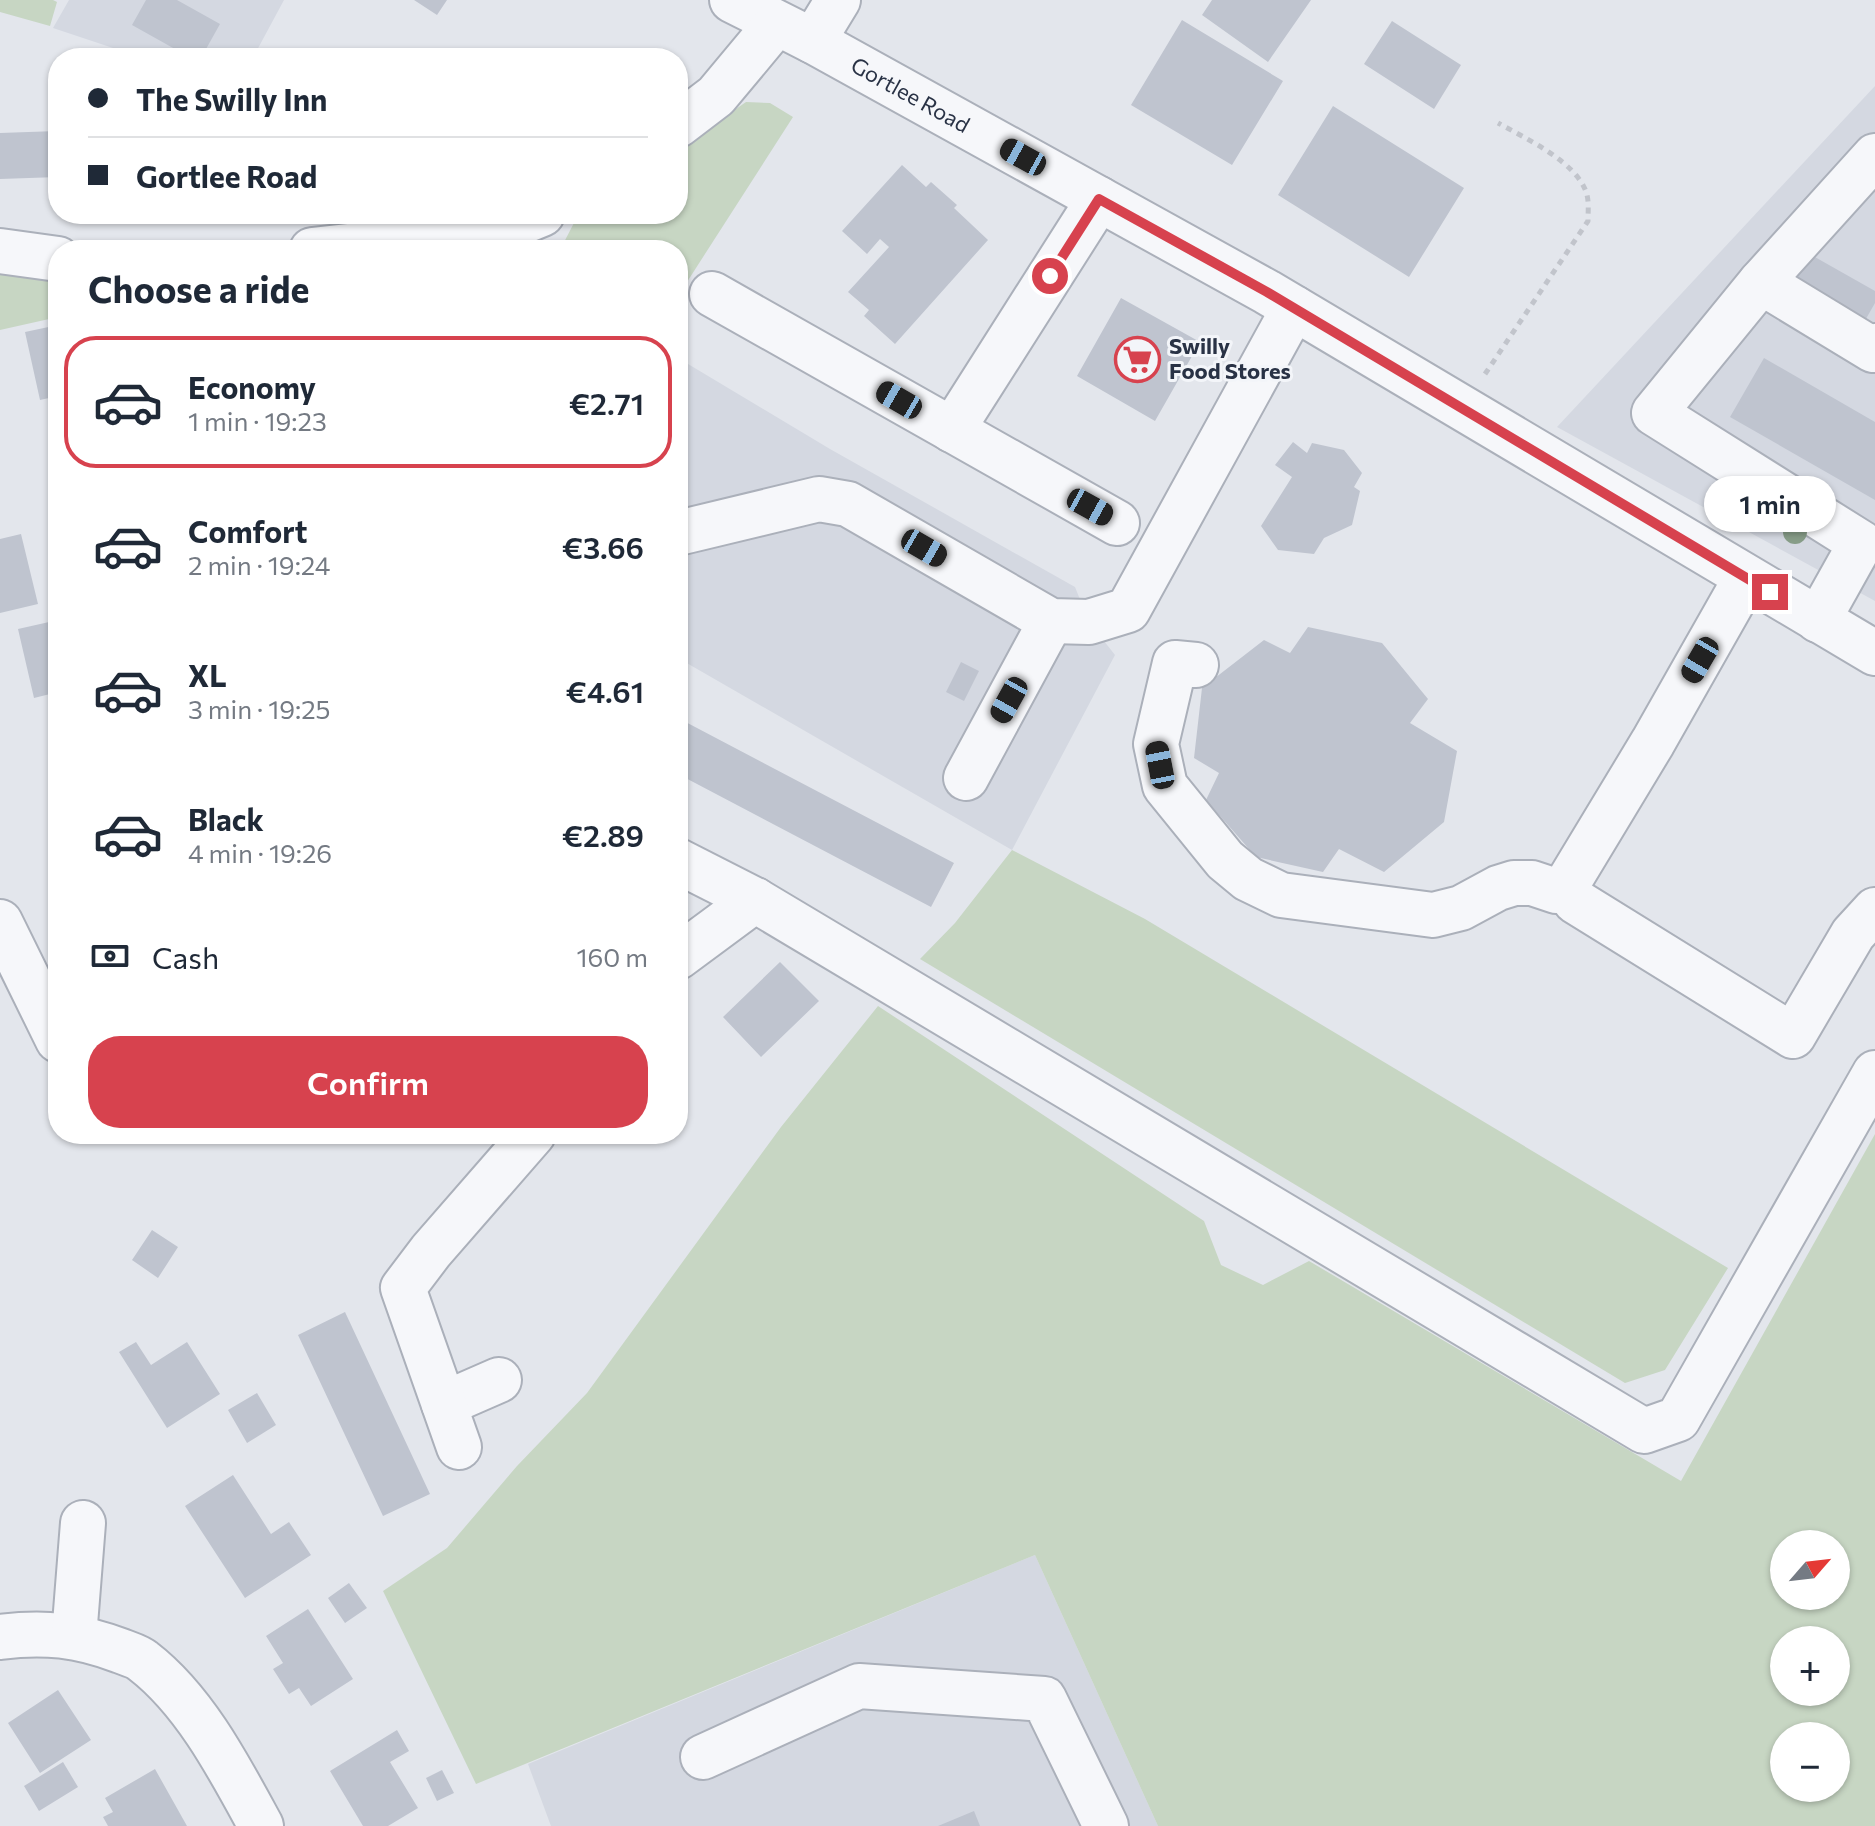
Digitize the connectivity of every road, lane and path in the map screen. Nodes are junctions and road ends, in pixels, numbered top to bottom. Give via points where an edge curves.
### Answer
1 (732, 0) edge
2 (838, 0) edge
3 (794, 32) junction
4 (688, 117) edge
5 (1498, 123) dead end
6 (1875, 156) edge
7 (1099, 199) junction
8 (523, 231) edge
9 (423, 240) edge
10 (0, 251) edge
11 (48, 258) edge
12 (1761, 282) junction
13 (712, 294) dead end
14 (1294, 308) junction
15 (1875, 346) edge
16 (1462, 408) junction
17 (952, 430) junction
18 (1117, 523) dead end
19 (688, 531) edge
20 (1746, 578) junction
21 (1818, 620) junction
22 (1051, 621) junction
23 (1875, 653) edge
24 (1196, 665) dead end
25 (966, 778) dead end
26 (688, 866) edge
27 (1566, 886) junction
28 (755, 900) junction
29 (1875, 910) edge
30 (0, 922) edge
31 (688, 950) edge
32 (48, 1020) edge
33 (1875, 1073) edge
34 (524, 1144) edge
35 (499, 1380) dead end
36 (444, 1404) junction
37 (459, 1447) dead end
38 (83, 1523) dead end
39 (0, 1637) edge
40 (74, 1637) junction
41 (703, 1757) dead end
42 (261, 1826) edge
43 (1106, 1826) edge

1 - 3 street, Gortlee Road
2 - 3 street
3 - 4 street
3 - 7 street, Gortlee Road
5 - 16 path via 1575,174 1587,195 1588,221
6 - 12 street
7 - 14 street, Gortlee Road
7 - 17 street
8 - 9 street
10 - 11 street
12 - 15 street via 1873,350
12 - 21 street via 1654,413 1861,543
13 - 17 street
14 - 16 street, Gortlee Road
14 - 22 street via 1128,610 1089,622
16 - 20 street, Gortlee Road
17 - 18 street
19 - 22 street via 819,499 848,504
20 - 21 street, Gortlee Road
20 - 27 street
21 - 23 street, Gortlee Road
22 - 25 street
24 - 27 street via 1175,663 1156,744 1165,786 1225,860 1248,879 1281,895 1433,915 1514,883 1556,891
26 - 28 street
27 - 29 street via 1587,909 1793,1036 1853,934
28 - 31 street
28 - 33 street via 1644,1431 1678,1419
30 - 32 street
34 - 36 street via 403,1288
35 - 36 street
36 - 37 street
38 - 40 street
39 - 40 street via 36,1632
40 - 42 street via 142,1659 188,1706
41 - 43 street via 859,1686 1044,1699

